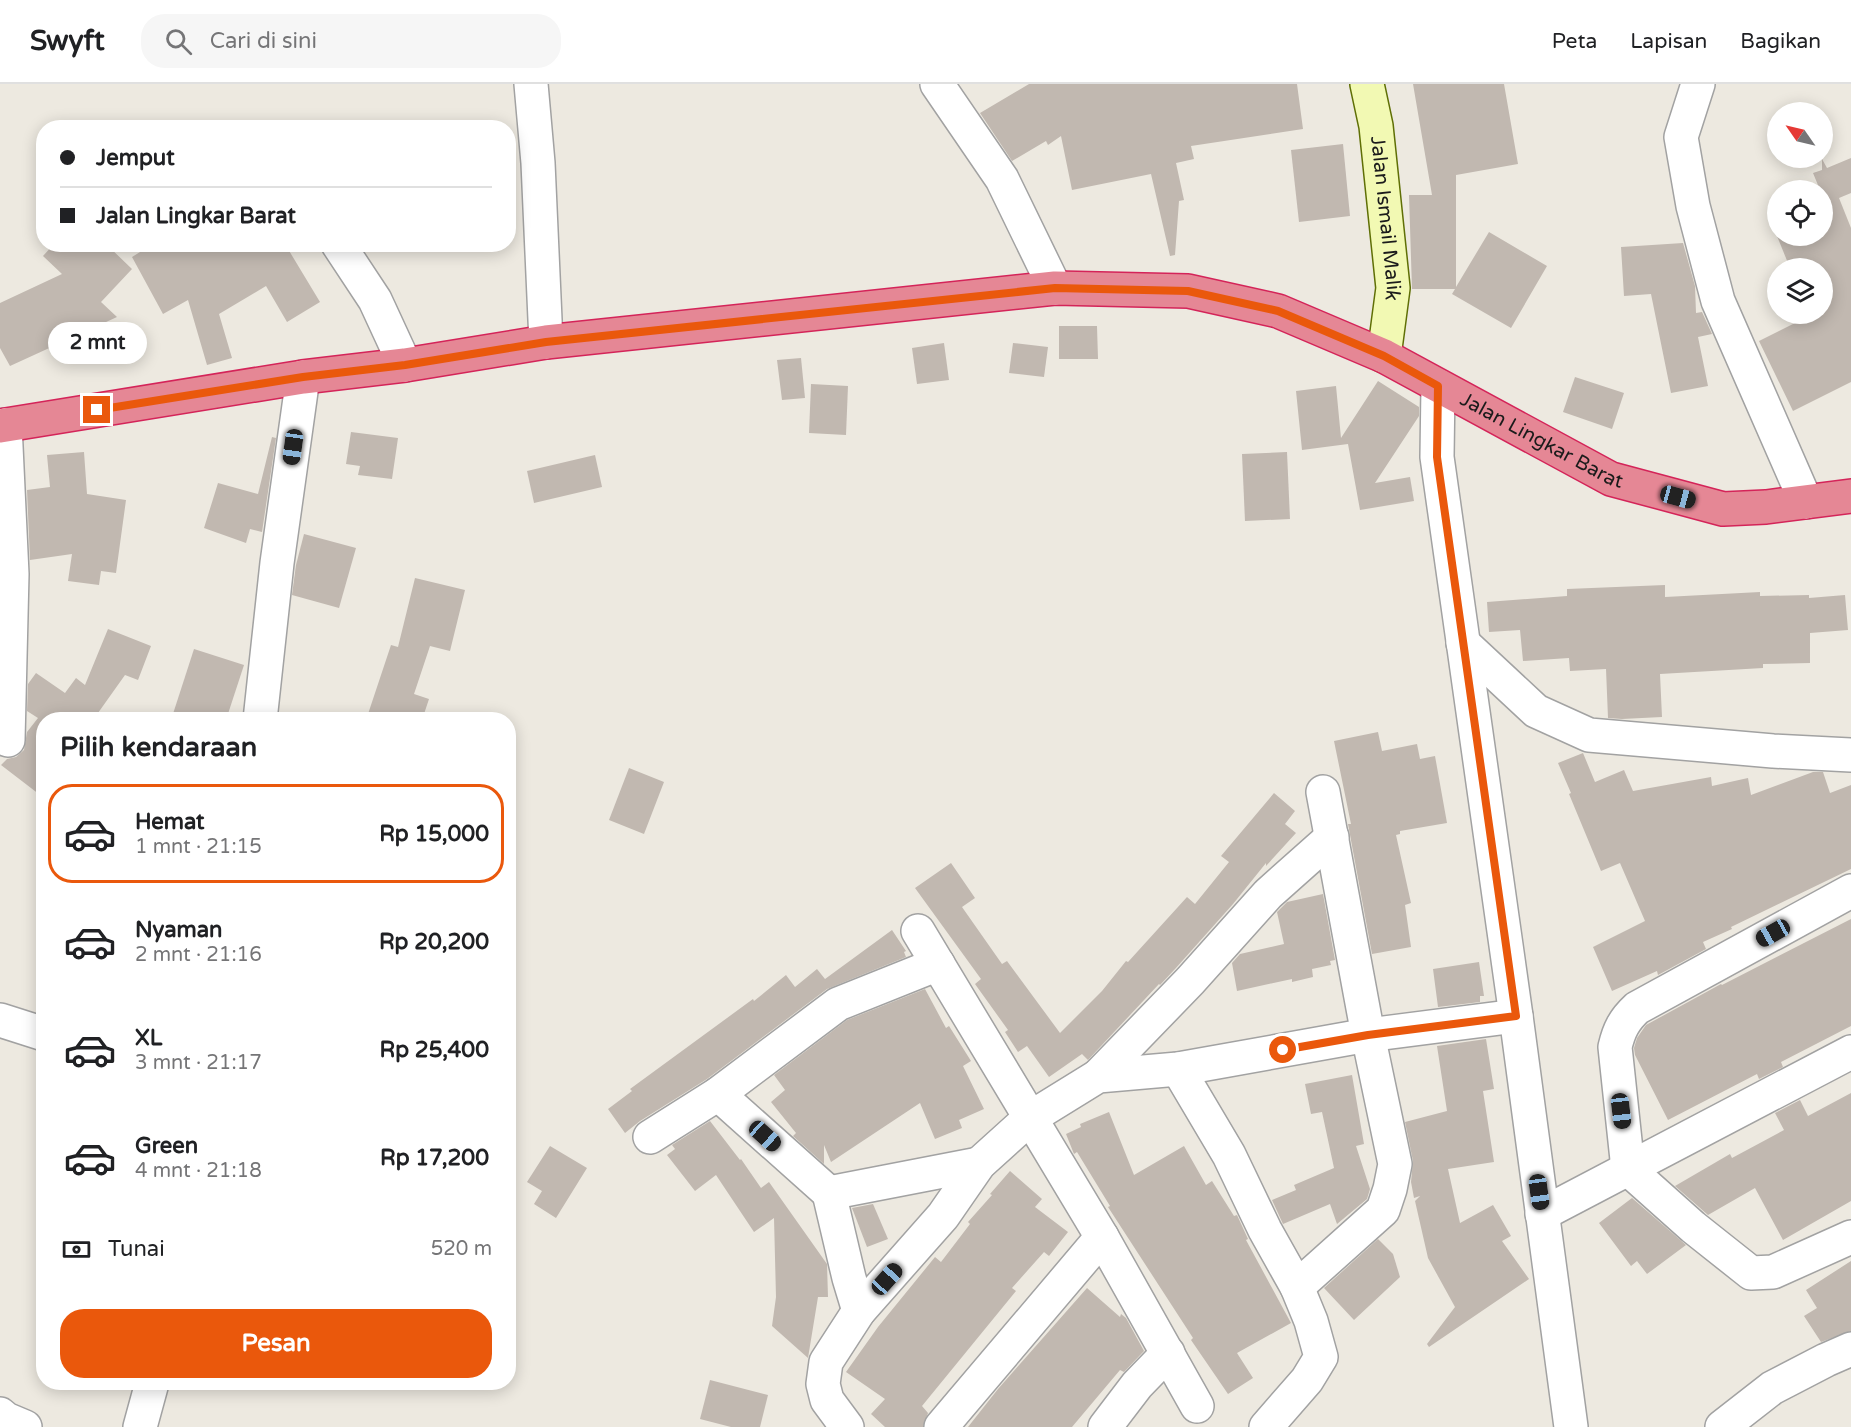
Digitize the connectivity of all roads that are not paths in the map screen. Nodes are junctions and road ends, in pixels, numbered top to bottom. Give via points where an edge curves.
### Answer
1 (531, 84) edge
2 (937, 84) edge
3 (1367, 84) edge
4 (1698, 84) edge
5 (343, 252) edge
6 (1055, 288) junction
7 (546, 342) junction
8 (1384, 356) junction
9 (405, 365) junction
10 (303, 377) junction
11 (1438, 386) junction
12 (3, 425) edge
13 (1851, 496) edge
14 (1806, 502) junction
15 (1463, 643) junction
16 (261, 712) edge
17 (8, 740) dead end
18 (1851, 755) edge
19 (1323, 792) dead end
20 (1332, 837) junction
21 (1851, 891) edge
22 (918, 931) dead end
23 (938, 964) junction
24 (1516, 1016) junction
25 (0, 1020) edge
26 (36, 1031) edge
27 (1368, 1035) junction
28 (1851, 1052) edge
29 (1178, 1069) junction
30 (1098, 1076) junction
31 (718, 1094) junction
32 (1030, 1118) junction
33 (650, 1137) dead end
34 (979, 1164) junction
35 (1628, 1169) junction
36 (829, 1193) junction
37 (1542, 1214) junction
38 (1102, 1237) junction
39 (1851, 1237) edge
40 (1296, 1287) junction
41 (859, 1311) junction
42 (1851, 1349) edge
43 (1168, 1353) junction
44 (150, 1390) edge
45 (1197, 1406) dead end
46 (0, 1414) edge
47 (25, 1427) edge
48 (140, 1427) edge
49 (847, 1427) edge
50 (941, 1427) edge
51 (1105, 1427) edge
52 (1266, 1427) edge
53 (1571, 1427) edge
54 (1722, 1427) edge

1 - 7 street
2 - 6 street via 1002,179
3 - 8 main road, Jalan Ismail Malik via 1376,126 1393,288
4 - 14 street via 1681,137 1693,206 1718,301
5 - 9 street via 375,300
6 - 7 highway, Jalan Lingkar Barat
6 - 8 highway, Jalan Lingkar Barat via 1188,291 1278,311
7 - 9 highway, Jalan Lingkar Barat
8 - 11 highway, Jalan Lingkar Barat
9 - 10 highway, Jalan Lingkar Barat
10 - 12 highway, Jalan Lingkar Barat
10 - 16 street
11 - 14 highway, Jalan Lingkar Barat via 1611,479 1723,509
11 - 15 street via 1437,457
12 - 17 street via 12,574
13 - 14 highway, Jalan Lingkar Barat
15 - 18 street via 1536,711 1589,735
15 - 24 street
19 - 20 street
20 - 27 street
20 - 30 street via 1268,894
21 - 35 street via 1637,1008 1626,1018 1615,1047
22 - 23 street
23 - 31 street via 838,1004
23 - 32 street
24 - 27 street
24 - 37 street
25 - 26 street
27 - 29 street
27 - 40 street via 1395,1164 1390,1189 1383,1210
28 - 35 street
29 - 30 street
29 - 40 street via 1229,1155
30 - 32 street
31 - 33 street
31 - 36 street
32 - 34 street
32 - 38 street
34 - 36 street
34 - 41 street via 943,1216
35 - 37 street
35 - 39 street via 1751,1273 1773,1272
36 - 41 street
37 - 53 street
38 - 43 street
38 - 50 street
40 - 52 street via 1321,1357 1308,1380
41 - 49 street via 826,1362 823,1384 827,1400
42 - 54 street via 1772,1388
43 - 45 street
43 - 51 street
44 - 48 street
46 - 47 street

